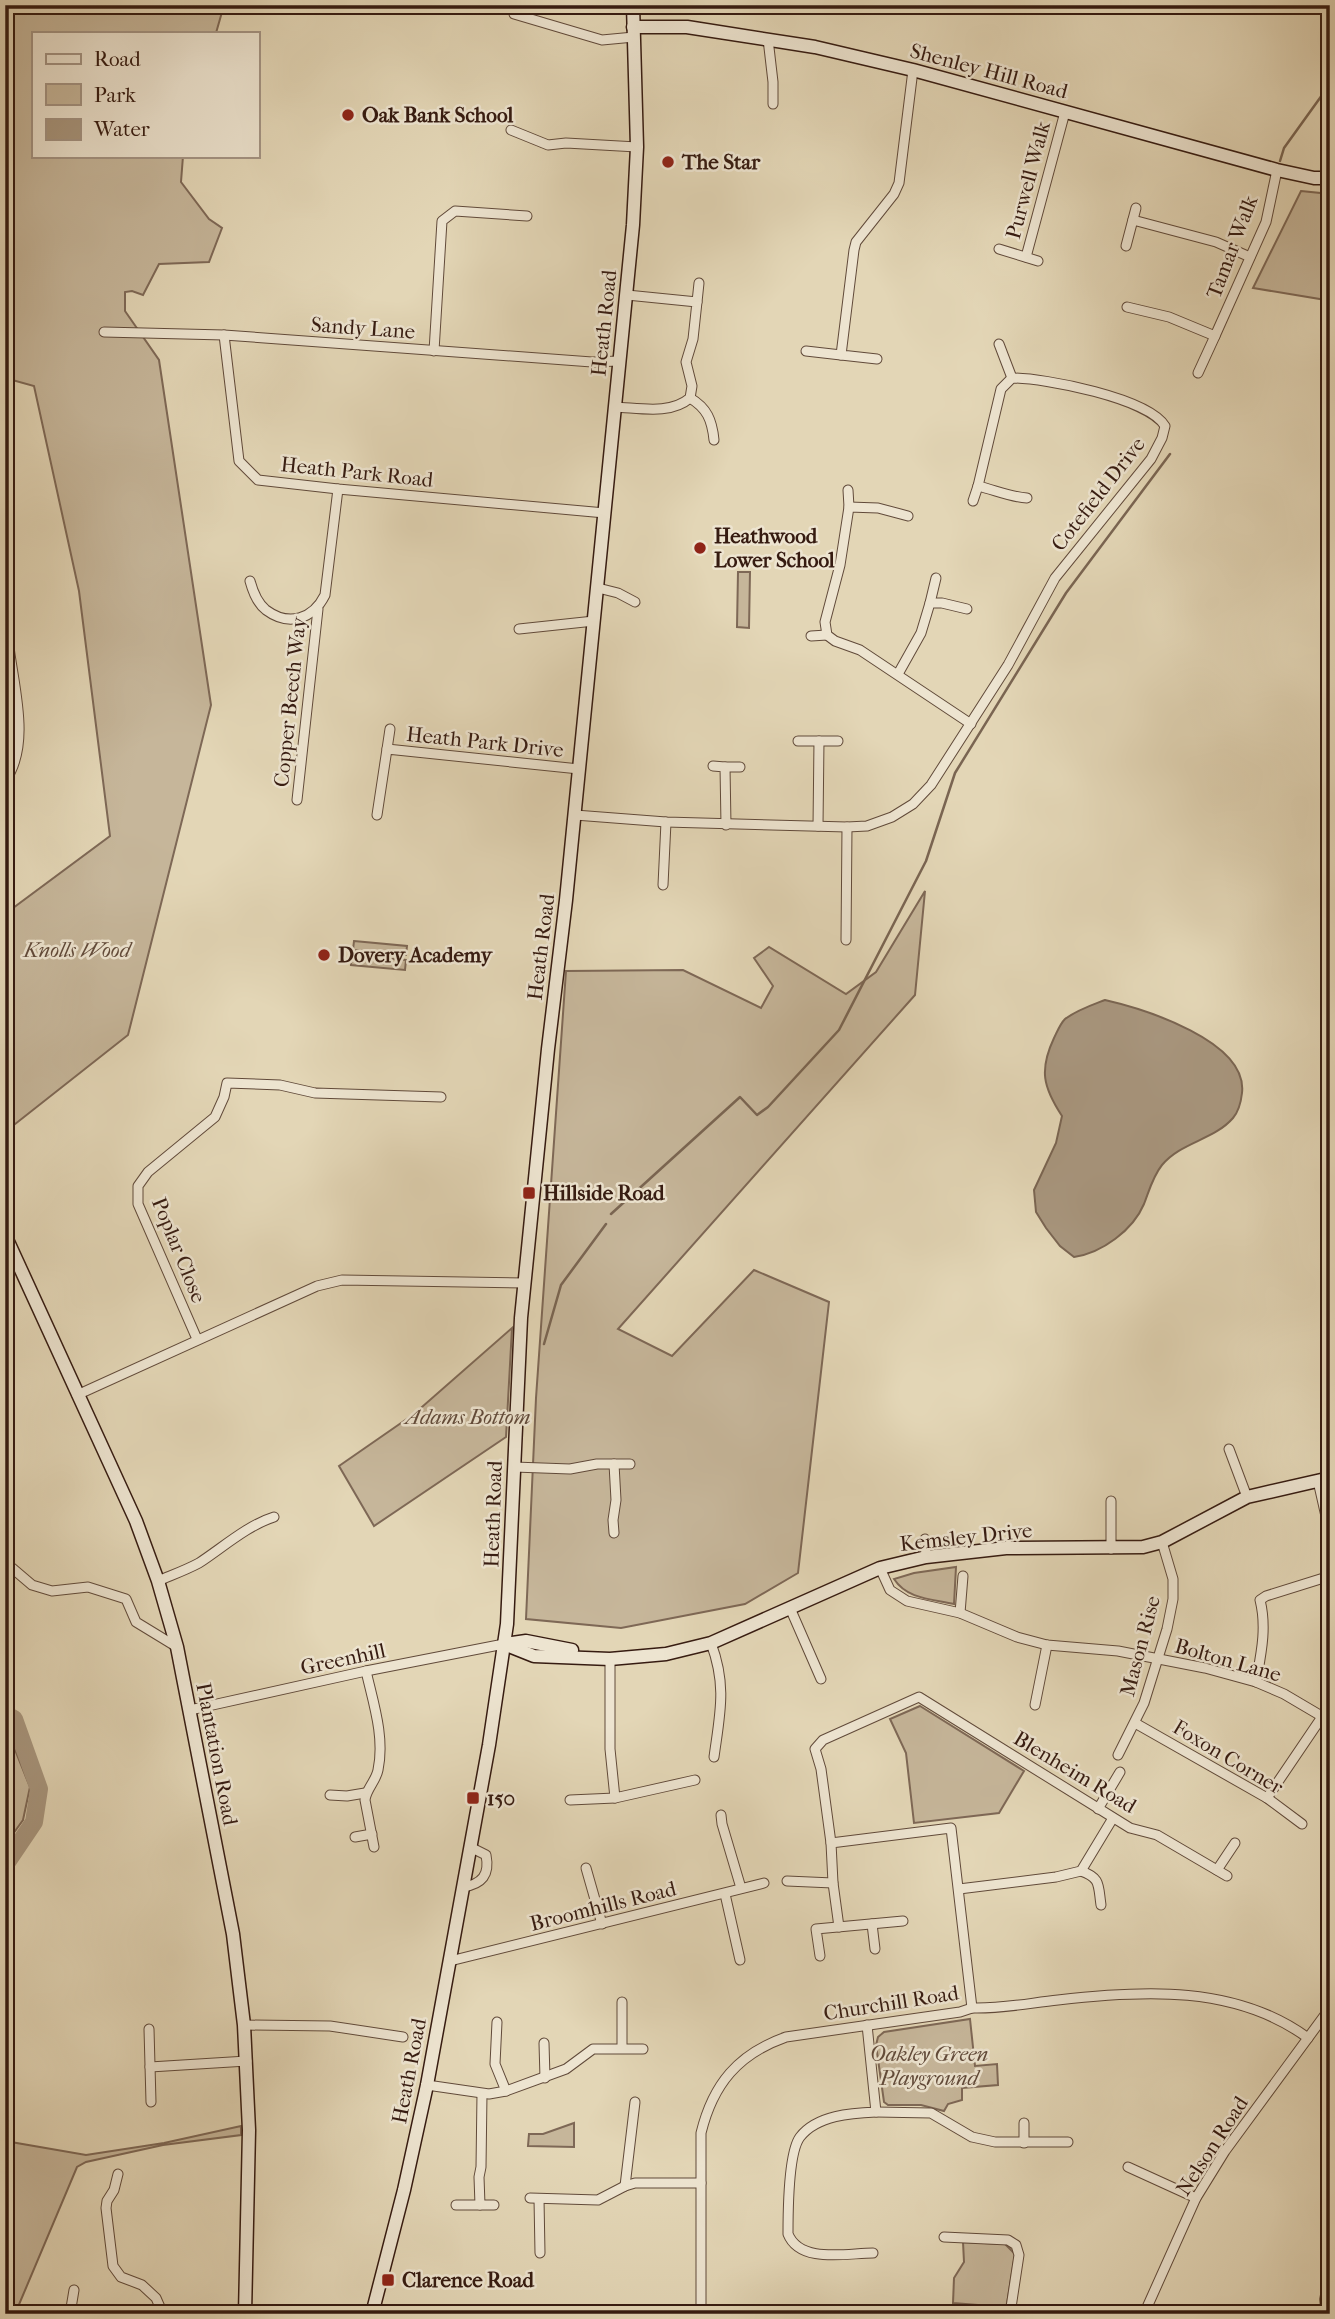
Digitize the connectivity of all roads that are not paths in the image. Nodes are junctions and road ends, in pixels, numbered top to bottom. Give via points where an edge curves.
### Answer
1 (633, 5) edge
2 (514, 14) dead end
3 (634, 32) junction
4 (768, 39) junction
5 (913, 70) junction
6 (773, 104) dead end
7 (1065, 112) junction
8 (511, 130) dead end
9 (637, 147) junction
10 (1277, 170) junction
11 (1330, 178) edge
12 (1136, 208) dead end
13 (527, 216) dead end
14 (1133, 220) junction
15 (1126, 246) dead end
16 (999, 250) dead end
17 (1026, 257) junction
18 (1251, 257) junction
19 (1038, 261) dead end
20 (699, 283) dead end
21 (626, 295) junction
22 (697, 302) junction
23 (1127, 307) dead end
24 (104, 332) dead end
25 (224, 335) junction
26 (1214, 336) junction
27 (999, 344) dead end
28 (434, 351) junction
29 (806, 352) dead end
30 (841, 355) junction
31 (877, 359) dead end
32 (620, 361) junction
33 (1198, 373) dead end
34 (1012, 378) junction
35 (690, 398) junction
36 (615, 407) junction
37 (714, 440) dead end
38 (978, 485) junction
39 (338, 489) junction
40 (848, 490) dead end
41 (1027, 498) dead end
42 (973, 501) dead end
43 (849, 507) junction
44 (605, 513) junction
45 (908, 516) dead end
46 (936, 578) dead end
47 (250, 581) dead end
48 (598, 588) junction
49 (635, 602) dead end
50 (930, 603) junction
51 (318, 609) junction
52 (967, 609) dead end
53 (594, 621) junction
54 (519, 629) dead end
55 (827, 635) junction
56 (811, 636) dead end
57 (5, 643) edge
58 (898, 674) junction
59 (971, 724) junction
60 (390, 729) dead end
61 (798, 741) dead end
62 (819, 741) junction
63 (838, 741) dead end
64 (387, 749) junction
65 (713, 766) dead end
66 (725, 767) junction
67 (740, 767) dead end
68 (579, 769) junction
69 (5, 781) edge
70 (297, 800) dead end
71 (377, 815) dead end
72 (575, 815) junction
73 (666, 822) junction
74 (726, 825) junction
75 (818, 826) junction
76 (847, 827) junction
77 (663, 885) dead end
78 (846, 940) dead end
79 (441, 1097) dead end
80 (5, 1235) edge
81 (525, 1283) junction
82 (197, 1339) junction
83 (77, 1395) junction
84 (1229, 1449) dead end
85 (614, 1464) junction
86 (630, 1464) dead end
87 (514, 1467) junction
88 (1324, 1480) edge
89 (1247, 1497) junction
90 (1111, 1501) dead end
91 (274, 1517) dead end
92 (614, 1533) dead end
93 (1330, 1534) edge
94 (925, 1539) dead end
95 (1162, 1542) junction
96 (1111, 1549) junction
97 (926, 1557) junction
98 (5, 1562) edge
99 (880, 1568) junction
100 (963, 1576) dead end
101 (1330, 1576) edge
102 (159, 1581) junction
103 (790, 1608) junction
104 (960, 1613) junction
105 (711, 1643) junction
106 (504, 1644) junction
107 (1048, 1645) junction
108 (177, 1647) junction
109 (1159, 1658) junction
110 (610, 1659) junction
111 (366, 1671) junction
112 (821, 1679) dead end
113 (1256, 1682) junction
114 (1035, 1705) dead end
115 (1330, 1705) edge
116 (190, 1710) junction
117 (1323, 1717) junction
118 (1135, 1723) junction
119 (1118, 1755) dead end
120 (713, 1757) dead end
121 (1120, 1772) dead end
122 (695, 1780) dead end
123 (365, 1793) junction
124 (330, 1795) dead end
125 (615, 1798) junction
126 (1267, 1798) junction
127 (570, 1800) dead end
128 (1098, 1809) junction
129 (721, 1815) dead end
130 (1113, 1818) junction
131 (1302, 1824) dead end
132 (372, 1834) junction
133 (355, 1838) dead end
134 (831, 1843) junction
135 (1235, 1843) dead end
136 (374, 1847) dead end
137 (470, 1847) junction
138 (586, 1868) dead end
139 (1217, 1870) junction
140 (1081, 1871) junction
141 (1227, 1876) dead end
142 (787, 1881) dead end
143 (764, 1883) dead end
144 (833, 1883) junction
145 (463, 1887) junction
146 (741, 1888) junction
147 (960, 1889) junction
148 (725, 1894) junction
149 (1101, 1905) dead end
150 (903, 1921) dead end
151 (601, 1924) junction
152 (872, 1924) junction
153 (839, 1927) junction
154 (875, 1949) dead end
155 (820, 1956) dead end
156 (740, 1960) dead end
157 (450, 1961) junction
158 (622, 2002) dead end
159 (972, 2008) junction
160 (1330, 2008) edge
161 (497, 2022) dead end
162 (244, 2025) junction
163 (867, 2025) junction
164 (149, 2029) dead end
165 (402, 2037) dead end
166 (1308, 2038) junction
167 (544, 2043) dead end
168 (622, 2048) junction
169 (643, 2049) dead end
170 (247, 2061) junction
171 (150, 2067) junction
172 (545, 2078) junction
173 (427, 2085) junction
174 (506, 2091) junction
175 (482, 2094) junction
176 (151, 2102) dead end
177 (635, 2102) dead end
178 (876, 2112) junction
179 (1024, 2123) dead end
180 (1068, 2142) dead end
181 (1024, 2143) junction
182 (1128, 2167) dead end
183 (118, 2174) dead end
184 (701, 2183) junction
185 (625, 2186) junction
186 (1196, 2198) junction
187 (456, 2205) dead end
188 (480, 2205) junction
189 (494, 2205) dead end
190 (944, 2237) dead end
191 (540, 2253) dead end
192 (873, 2253) dead end
193 (1330, 2286) edge
194 (74, 2290) dead end
195 (1330, 2311) edge
196 (70, 2314) edge
197 (163, 2314) edge
198 (245, 2314) edge
199 (372, 2314) edge
200 (701, 2314) edge
201 (846, 2314) edge
202 (954, 2314) edge
203 (1010, 2314) edge
204 (1144, 2314) edge

1 - 3 street, Heath Road
2 - 3 street via 602,40
3 - 4 street, Shenley Hill Road via 687,27
3 - 9 street, Heath Road
4 - 5 street, Shenley Hill Road
4 - 6 street
5 - 7 street, Shenley Hill Road
5 - 30 street via 898,183 856,242
7 - 10 street, Shenley Hill Road
7 - 17 street, Purwell Walk
8 - 9 street via 548,145
9 - 21 street, Heath Road
10 - 11 street, Shenley Hill Road
10 - 18 street, Tamar Walk via 1266,222
12 - 14 street
13 - 28 street via 455,211 442,221
14 - 15 street
14 - 18 street via 1216,242
16 - 17 street, Purwell Walk
17 - 19 street, Purwell Walk
18 - 26 street, Tamar Walk
20 - 22 street
21 - 22 street
21 - 32 street, Heath Road
22 - 35 street via 694,339 686,362
23 - 26 street via 1169,317
24 - 25 street, Sandy Lane
25 - 28 street, Sandy Lane
25 - 39 street, Heath Park Road via 239,461 258,480
26 - 33 street, Tamar Walk
27 - 34 street
28 - 32 street, Sandy Lane
29 - 30 street
30 - 31 street
32 - 36 street, Heath Road
34 - 38 street via 1001,389
34 - 59 street, Cotefield Drive via 1083,389 1128,402 1161,419 1165,426 1151,459 1055,578
35 - 36 street via 671,409
35 - 37 street via 710,417
36 - 44 street, Heath Road
38 - 41 street
38 - 42 street
39 - 44 street, Heath Park Road
39 - 51 street, Copper Beech Way via 325,595
40 - 43 street
43 - 45 street
43 - 55 street via 825,622
44 - 48 street, Heath Road
46 - 50 street
47 - 51 street, Copper Beech Way via 265,609 282,618 302,619
48 - 49 street
48 - 53 street, Heath Road
50 - 52 street
50 - 58 street via 921,633
51 - 70 street, Copper Beech Way
53 - 54 street
53 - 68 street, Heath Road
55 - 56 street
55 - 58 street
57 - 69 street via 18,715 16,758
58 - 59 street
59 - 76 street, Cotefield Drive via 913,804 867,826
60 - 64 street, Heath Park Drive
61 - 62 street
62 - 63 street
62 - 75 street
64 - 68 street, Heath Park Drive
64 - 71 street, Heath Park Drive
65 - 66 street
66 - 67 street
66 - 74 street
68 - 72 street, Heath Road
72 - 73 street, Cotefield Drive
72 - 81 street, Heath Road
73 - 74 street, Cotefield Drive
73 - 77 street
74 - 75 street, Cotefield Drive
75 - 76 street, Cotefield Drive
76 - 78 street
79 - 82 street, Poplar Close via 315,1093 226,1078 215,1117 148,1172 138,1186 138,1204
80 - 83 street, Plantation Road
81 - 82 street via 342,1280 317,1286
81 - 87 street, Heath Road
82 - 83 street
83 - 102 street, Plantation Road
84 - 89 street
85 - 86 street
85 - 87 street via 570,1469
85 - 92 street
87 - 106 street, Heath Road
88 - 89 street, Kemsley Drive
88 - 93 street
89 - 95 street, Kemsley Drive
90 - 96 street
91 - 102 street via 259,1521 196,1564
94 - 97 street
95 - 96 street, Kemsley Drive
95 - 109 street, Mason Rise via 1173,1578 1173,1599
96 - 97 street, Kemsley Drive via 1006,1548
97 - 99 street, Kemsley Drive
98 - 108 street via 32,1585 52,1591 88,1587 126,1599 136,1622
99 - 103 street, Kemsley Drive
99 - 104 street, Bolton Lane via 890,1590 907,1601
100 - 104 street
101 - 113 street via 1260,1600 1264,1633
102 - 108 street, Plantation Road
103 - 105 street, Kemsley Drive
103 - 112 street
104 - 107 street, Bolton Lane
105 - 110 street, Kemsley Drive via 666,1654
105 - 120 street via 723,1699
106 - 110 street, Kemsley Drive via 526,1641
106 - 111 street, Greenhill
106 - 137 street, Heath Road
107 - 109 street, Bolton Lane
107 - 114 street
108 - 116 street, Plantation Road
109 - 113 street, Bolton Lane
109 - 118 street, Mason Rise
110 - 125 street
111 - 116 street, Greenhill
111 - 123 street via 379,1730 378,1770
113 - 117 street, Bolton Lane
115 - 117 street
116 - 162 street, Plantation Road via 233,1934
117 - 126 street
118 - 119 street, Mason Rise
118 - 126 street, Foxon Corner
121 - 128 street
122 - 125 street
123 - 124 street
123 - 132 street
125 - 127 street
126 - 131 street, Foxon Corner
128 - 130 street, Blenheim Road
128 - 134 street, Blenheim Road via 919,1697 824,1740 816,1749
129 - 146 street
130 - 139 street, Blenheim Road via 1157,1835
130 - 140 street
132 - 133 street
132 - 136 street
134 - 144 street
134 - 147 street via 951,1828
135 - 139 street
137 - 145 street, Heath Road
137 - 145 street via 486,1855 487,1861 484,1878
138 - 151 street
139 - 141 street, Blenheim Road
140 - 147 street
140 - 149 street via 1098,1881
142 - 144 street
143 - 146 street, Broomhills Road
144 - 153 street
145 - 157 street, Heath Road
146 - 148 street, Broomhills Road
147 - 159 street
148 - 151 street, Broomhills Road
148 - 156 street
150 - 152 street
151 - 157 street, Broomhills Road
152 - 153 street
152 - 154 street
153 - 155 street via 816,1929
157 - 173 street, Heath Road
158 - 168 street
159 - 163 street, Churchill Road
159 - 166 street, Churchill Road via 1105,1994 1173,1993 1264,2012
160 - 166 street, Nelson Road
161 - 174 street via 495,2064
162 - 165 street via 330,2026
162 - 170 street, Plantation Road
163 - 178 street
163 - 184 street, Churchill Road via 786,2037 765,2044 741,2061 721,2083 707,2109 701,2133
164 - 171 street
166 - 186 street, Nelson Road
167 - 172 street
168 - 169 street
168 - 172 street via 593,2049
170 - 171 street
170 - 198 street, Plantation Road
171 - 176 street
172 - 174 street
173 - 175 street
173 - 199 street, Heath Road
174 - 175 street
175 - 188 street
177 - 185 street
178 - 181 street via 930,2113 972,2137
178 - 192 street via 835,2117 800,2137 791,2168 788,2217 788,2234 803,2250
179 - 181 street
180 - 181 street
182 - 186 street
183 - 197 street via 106,2208 113,2266 121,2277 142,2285 156,2298
184 - 185 street
184 - 200 street, Churchill Road
185 - 191 street via 598,2200 535,2199
186 - 204 street, Nelson Road
187 - 188 street
188 - 189 street
190 - 203 street via 1007,2240 1016,2245 1019,2255
193 - 195 street via 1324,2297
194 - 196 street
201 - 202 street

